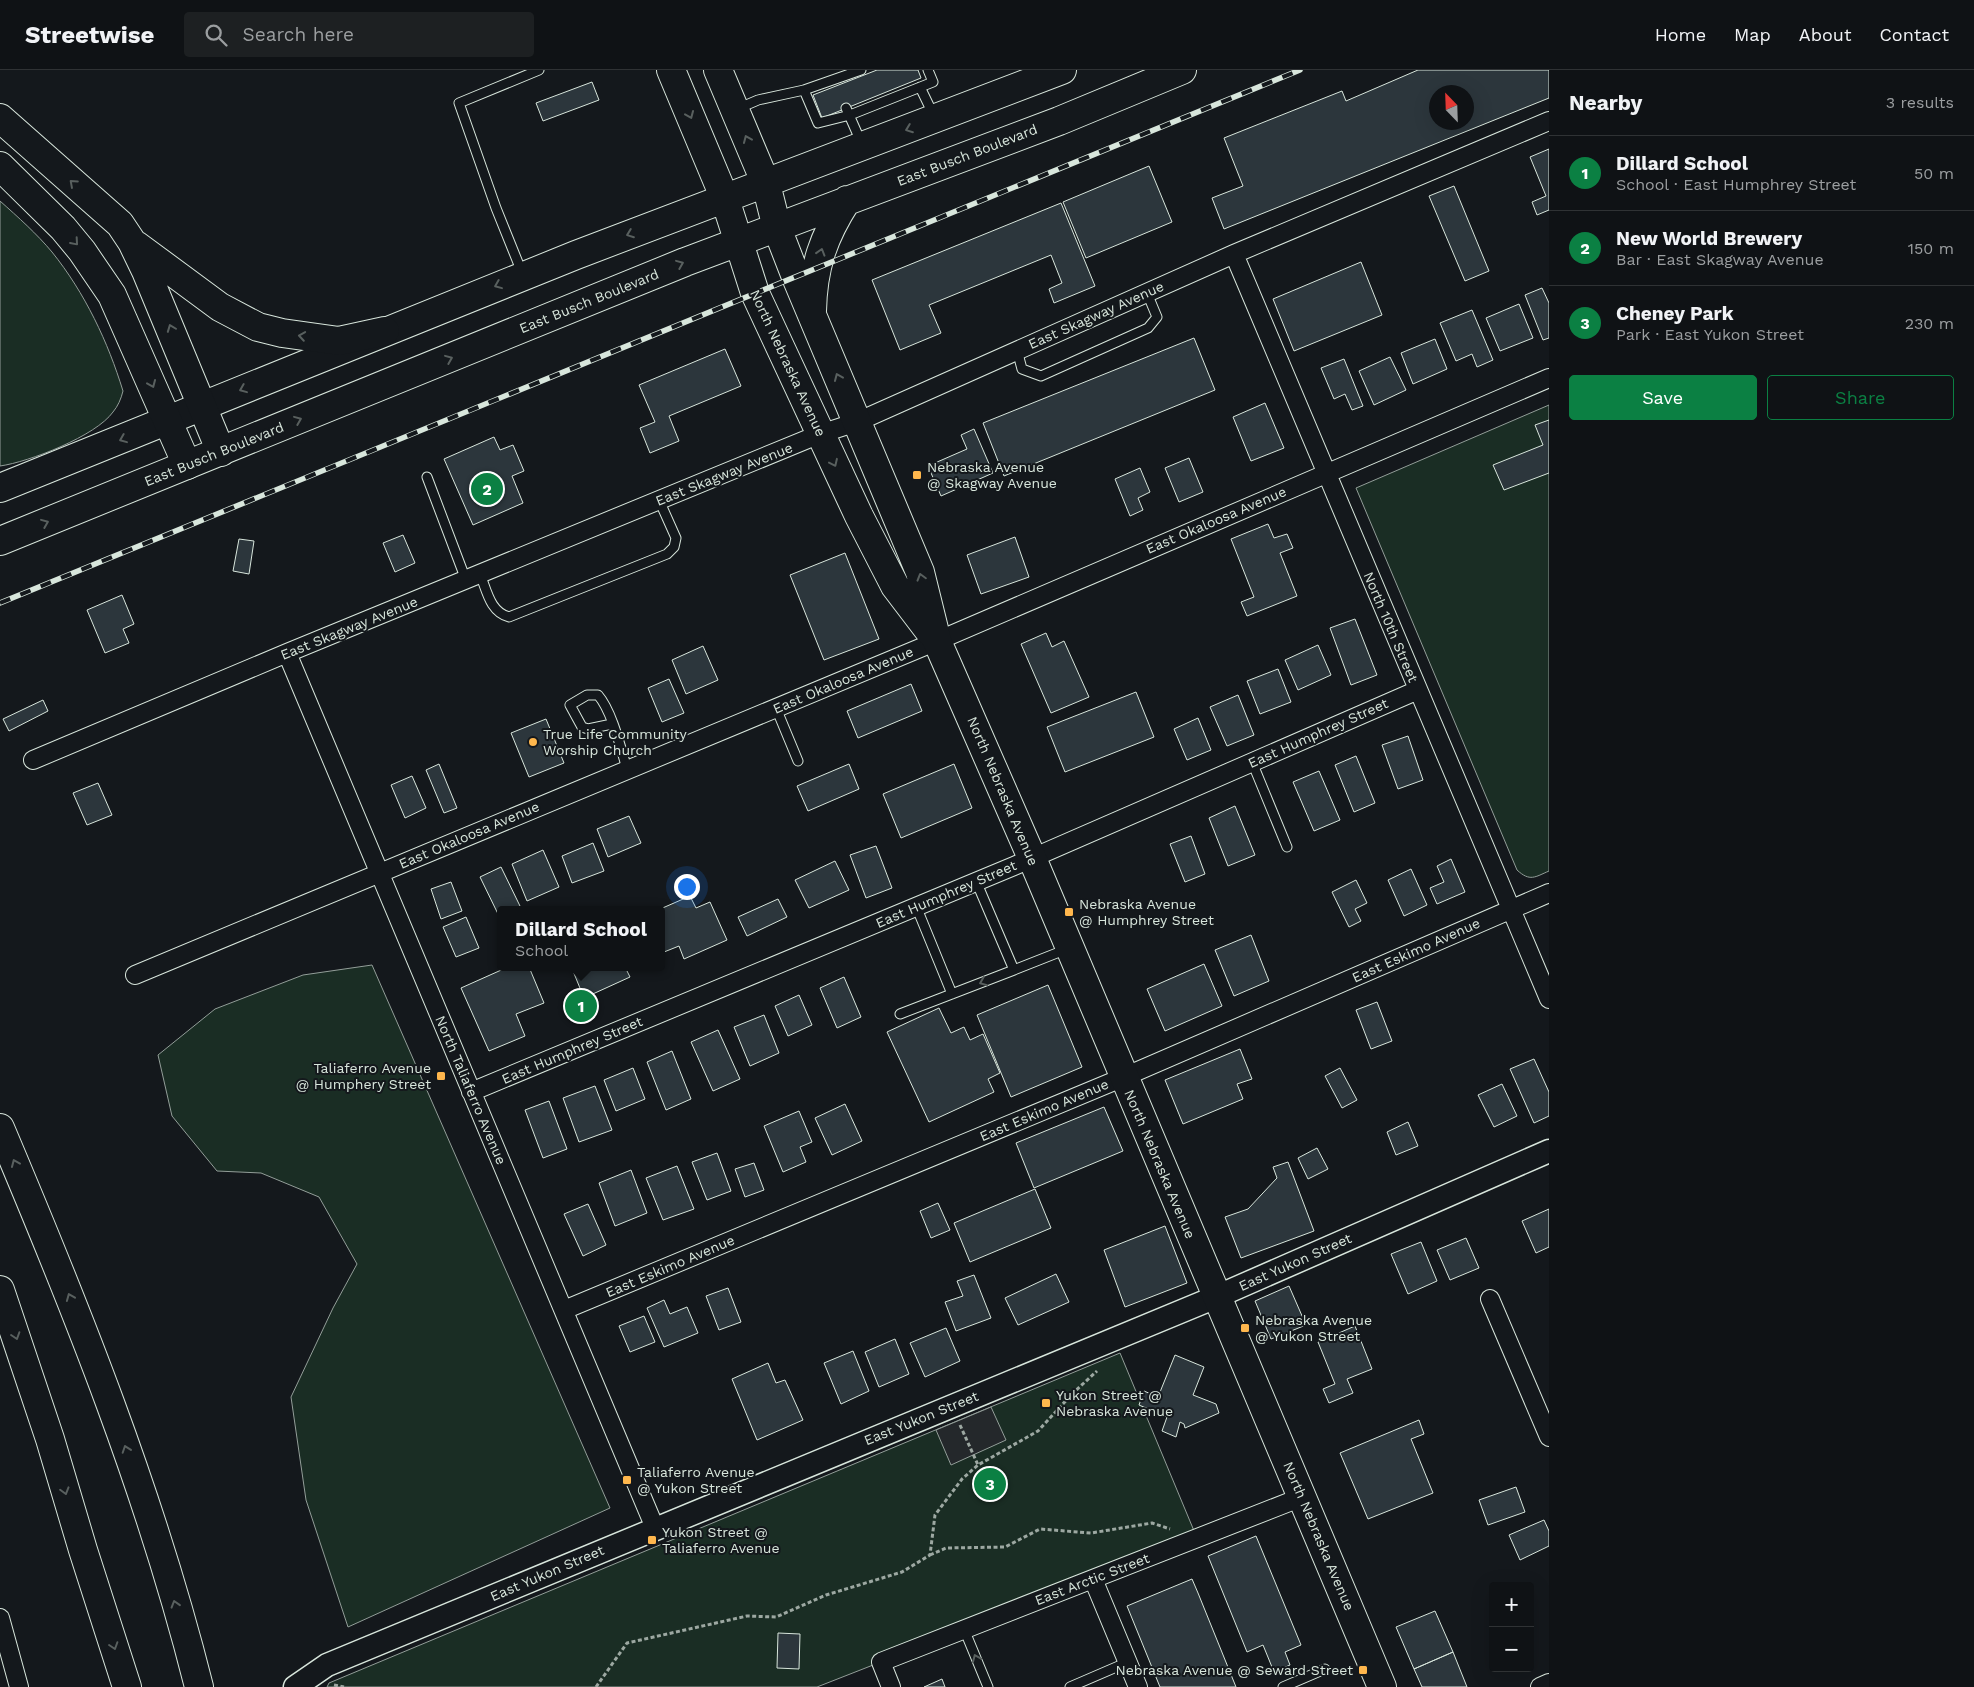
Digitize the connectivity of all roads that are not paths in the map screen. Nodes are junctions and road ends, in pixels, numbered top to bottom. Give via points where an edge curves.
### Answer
1 (539, 70) edge
2 (671, 70) edge
3 (718, 70) edge
4 (928, 70) edge
5 (1132, 70) edge
6 (1182, 70) edge
7 (861, 72) edge
8 (1051, 72) edge
9 (920, 87) junction
10 (804, 90) junction
11 (735, 110) junction
12 (848, 112) junction
13 (0, 118) edge
14 (935, 119) junction
15 (1059, 121) junction
16 (1549, 121) edge
17 (863, 146) junction
18 (0, 166) edge
19 (766, 184) junction
20 (725, 199) junction
21 (847, 200) junction
22 (777, 228) junction
23 (132, 242) junction
24 (738, 242) junction
25 (1234, 254) junction
26 (524, 275) junction
27 (1147, 293) junction
28 (812, 318) junction
29 (385, 331) junction
30 (1016, 350) junction
31 (1549, 378) edge
32 (202, 406) junction
33 (168, 420) junction
34 (857, 422) junction
35 (820, 434) junction
36 (220, 452) junction
37 (187, 465) junction
38 (1325, 473) junction
39 (426, 477) dead end
40 (0, 488) edge
41 (659, 500) junction
42 (0, 541) edge
43 (473, 577) junction
44 (937, 641) junction
45 (287, 653) junction
46 (1418, 690) junction
47 (776, 708) junction
48 (612, 724) junction
49 (33, 760) dead end
50 (798, 761) dead end
51 (1252, 762) junction
52 (627, 769) junction
53 (1287, 847) dead end
54 (1032, 858) junction
55 (379, 872) junction
56 (976, 881) junction
57 (1549, 893) edge
58 (916, 906) junction
59 (1511, 908) junction
60 (1070, 948) junction
61 (1014, 970) junction
62 (135, 975) dead end
63 (952, 994) junction
64 (1549, 999) edge
65 (900, 1014) dead end
66 (1124, 1077) junction
67 (472, 1092) junction
68 (0, 1128) edge
69 (1549, 1151) edge
70 (0, 1290) edge
71 (1216, 1297) junction
72 (1490, 1299) dead end
73 (564, 1310) junction
74 (1549, 1437) edge
75 (1302, 1497) junction
76 (655, 1528) junction
77 (1093, 1579) junction
78 (0, 1618) edge
79 (964, 1630) junction
80 (1128, 1662) junction
81 (1325, 1669) dead end
82 (1549, 1683) edge
83 (19, 1687) edge
84 (127, 1687) edge
85 (199, 1687) edge
86 (296, 1687) edge
87 (891, 1687) edge
88 (988, 1687) edge
89 (1070, 1687) edge
90 (1138, 1687) edge
91 (1283, 1687) edge
92 (1382, 1687) edge
93 (1540, 1687) edge

1 - 26 lane via 459,103 496,208
2 -> 20 main road, North Nebraska Avenue
3 - 11 main road, North Nebraska Avenue
4 - 9 lane via 933,82
5 - 15 main road
6 - 15 main road, East Busch Boulevard
7 - 10 lane via 835,83
8 - 14 main road
9 - 12 lane
9 - 14 lane
10 - 11 lane via 758,100
10 - 12 lane via 818,123
19 -> 11 main road, North Nebraska Avenue
12 - 17 lane
23 -> 13 main road via 120,224
14 -> 17 main road
15 - 21 main road, East Busch Boulevard
16 - 25 street, East Skagway Avenue
17 - 19 main road
18 -> 33 main road via 63,228 100,275 122,315
19 - 20 main road
19 - 22 main road, North Nebraska Avenue
20 - 24 main road, North Nebraska Avenue
20 -> 26 main road
21 - 22 main road, East Busch Boulevard
28 -> 21 main road via 813,287 820,254 826,235
22 - 24 main road, East Busch Boulevard
22 - 28 main road, North Nebraska Avenue
29 -> 23 main road via 339,341 258,326 220,307
32 -> 23 main road via 166,315
24 - 35 main road, North Nebraska Avenue via 755,293
36 -> 24 main road, East Busch Boulevard
25 - 27 street, East Skagway Avenue
25 - 38 street, North 10th Street
26 -> 29 main road
27 - 30 street, East Skagway Avenue
27 - 30 lane via 1157,317 1148,328 1041,376 1022,369
34 -> 28 main road, North Nebraska Avenue
29 -> 32 main road
30 - 34 street, East Skagway Avenue
31 - 38 street, East Okaloosa Avenue
32 - 33 main road
32 - 36 main road
33 - 37 main road
33 -> 40 main road
34 - 35 street, East Skagway Avenue
44 -> 34 main road, North Nebraska Avenue via 920,572
35 - 41 street, East Skagway Avenue
35 -> 44 main road, North Nebraska Avenue via 895,586
36 - 37 main road, East Busch Boulevard
42 -> 37 main road, East Busch Boulevard
38 - 44 street, East Okaloosa Avenue
38 - 46 street, North 10th Street
39 - 43 lane
41 - 43 street, East Skagway Avenue
41 - 43 lane via 676,538 674,547 667,554 509,617 499,614
43 - 45 street, East Skagway Avenue
44 - 47 street, East Okaloosa Avenue
44 - 54 main road, North Nebraska Avenue
45 - 49 street, East Skagway Avenue
45 - 55 street, North Taliaferro Avenue
46 - 51 street, East Humphrey Street
46 - 59 street, North 10th Street
47 - 50 lane
47 - 52 street, East Okaloosa Avenue
48 - 48 lane via 605,703 598,695 587,695 570,705 582,727 588,729
48 - 52 lane
51 - 53 lane
51 - 54 street, East Humphrey Street
52 - 55 street, East Okaloosa Avenue
54 - 56 street, East Humphrey Street
54 - 60 main road, North Nebraska Avenue
55 - 62 street, East Okaloosa Avenue
55 - 67 street, North Taliaferro Avenue
56 - 58 street, East Humphrey Street
56 - 61 lane
57 - 59 street, East Eskimo Avenue
58 - 63 lane
58 - 67 street, East Humphrey Street
59 - 64 street, North 10th Street
59 - 66 street, East Eskimo Avenue
60 - 61 lane
60 - 66 main road, North Nebraska Avenue
61 -> 63 lane
63 - 65 lane
66 - 71 main road, North Nebraska Avenue
66 - 73 street, East Eskimo Avenue
67 - 73 street, North Taliaferro Avenue
85 -> 68 main road via 154,1531 104,1389 74,1306
69 - 71 street, East Yukon Street
70 -> 84 main road
71 - 75 main road, North Nebraska Avenue
71 - 76 street, East Yukon Street
72 - 74 street
73 - 76 street, North Taliaferro Avenue
75 - 77 street, East Arctic Street
75 - 92 main road, North Nebraska Avenue
76 - 86 street, East Yukon Street via 327,1665
77 - 79 street, East Arctic Street
77 - 80 street
78 - 83 street
79 - 87 street, East Arctic Street via 881,1662
88 -> 79 lane
80 - 89 lane
80 - 90 street
81 - 91 lane
82 - 93 street

